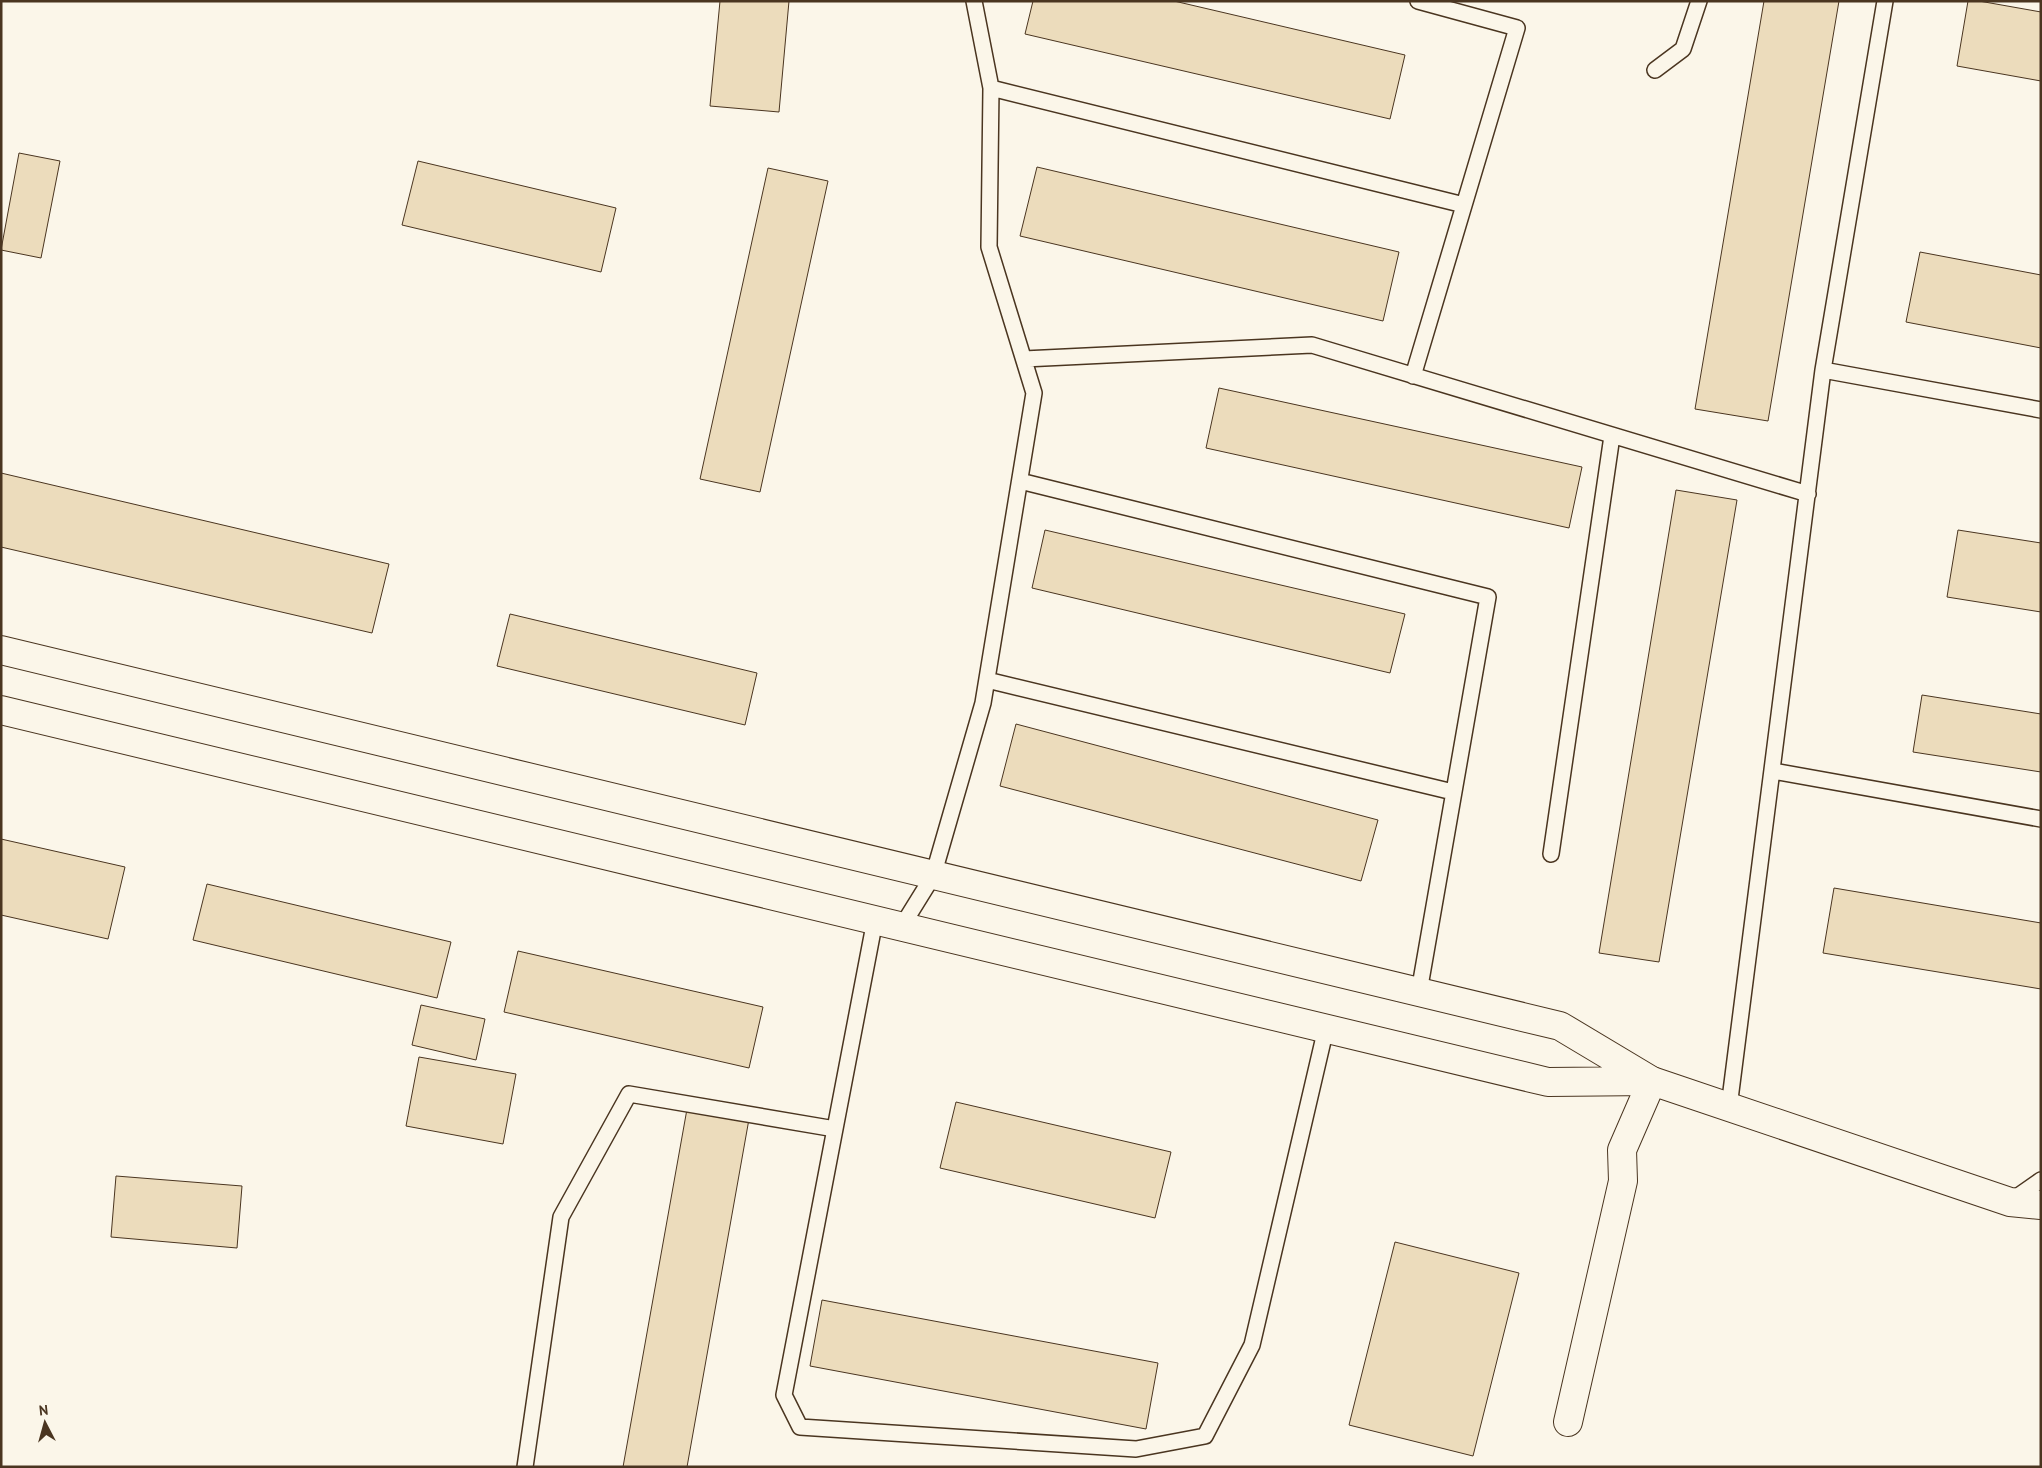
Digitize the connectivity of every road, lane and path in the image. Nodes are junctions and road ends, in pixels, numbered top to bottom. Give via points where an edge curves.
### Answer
1 (974, 1) edge
2 (1418, 1) edge
3 (1699, 1) edge
4 (1884, 1) edge
5 (1655, 70) dead end
6 (991, 88) junction
7 (1464, 204) junction
8 (1024, 359) junction
9 (1823, 370) junction
10 (1413, 376) junction
11 (2041, 410) edge
12 (1612, 436) junction
13 (1020, 481) junction
14 (1808, 494) junction
15 (1, 650) edge
16 (987, 680) junction
17 (1, 710) edge
18 (1773, 771) junction
19 (1454, 792) junction
20 (2041, 820) edge
21 (1551, 854) dead end
22 (933, 876) junction
23 (875, 920) junction
24 (902, 926) junction
25 (1419, 992) junction
26 (1326, 1028) junction
27 (1652, 1081) junction
28 (1729, 1107) junction
29 (835, 1129) junction
30 (2041, 1180) edge
31 (2010, 1202) junction
32 (2041, 1205) edge
33 (1568, 1422) dead end
34 (525, 1467) edge

1 - 6 lane
2 - 7 lane via 1517,28
3 - 5 lane via 1683,49
4 - 9 lane
6 - 7 lane
6 - 8 lane via 989,247
7 - 10 lane
8 - 10 lane via 1312,345
8 - 13 lane via 1034,392
9 - 11 lane
9 - 14 lane
10 - 12 lane
12 - 14 lane
12 - 21 lane
13 - 16 lane
13 - 19 lane via 1488,597
14 - 18 lane
15 - 22 street
16 - 19 lane
16 - 22 lane
17 - 23 street
18 - 20 lane
18 - 28 lane
19 - 25 lane
22 - 24 lane
22 - 25 street
23 - 24 street
23 - 29 lane
24 - 26 street
25 - 27 street via 1560,1026
26 - 27 street via 1548,1082
26 - 29 lane via 1252,1345 1205,1436 1136,1449 800,1427 784,1396
27 - 28 street
27 - 33 street via 1622,1150 1623,1181
28 - 31 street
29 - 34 lane via 629,1094 562,1216
30 - 31 lane
31 - 32 street

